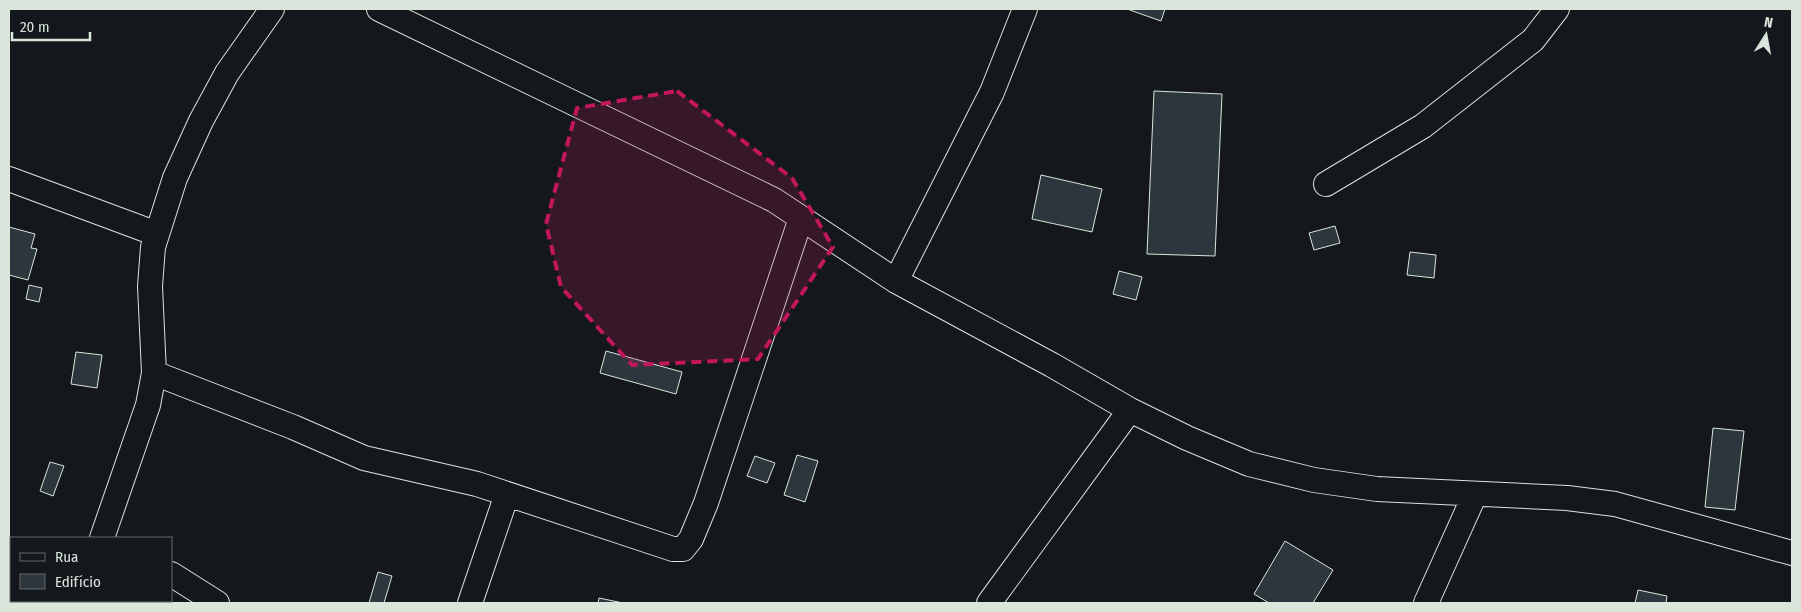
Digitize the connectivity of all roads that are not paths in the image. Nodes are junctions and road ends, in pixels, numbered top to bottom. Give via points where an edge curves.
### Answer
1 (272, 9) edge
2 (380, 9) edge
3 (1025, 9) edge
4 (1557, 9) edge
5 (9, 179) edge
6 (1326, 184) dead end
7 (801, 218) junction
8 (157, 234) junction
9 (896, 281) junction
10 (154, 373) junction
11 (1130, 410) junction
12 (506, 494) junction
13 (1475, 494) junction
14 (102, 537) edge
15 (1792, 553) edge
16 (172, 575) edge
17 (217, 603) edge
18 (470, 603) edge
19 (989, 603) edge
20 (1426, 603) edge

1 - 8 street via 228,72 201,121 175,178
2 - 7 street via 774,200
3 - 9 street via 992,92
4 - 6 street via 1532,40 1423,126
5 - 8 street
7 - 9 street
7 - 12 street via 706,503 691,539 683,549 674,549
8 - 10 street via 150,286
9 - 11 street
10 - 12 street via 364,458 477,484
10 - 14 street via 148,405
11 - 13 street via 1249,464 1305,478 1377,490
11 - 19 street
12 - 18 street
13 - 15 street via 1567,498 1615,504
13 - 20 street
16 - 17 street

